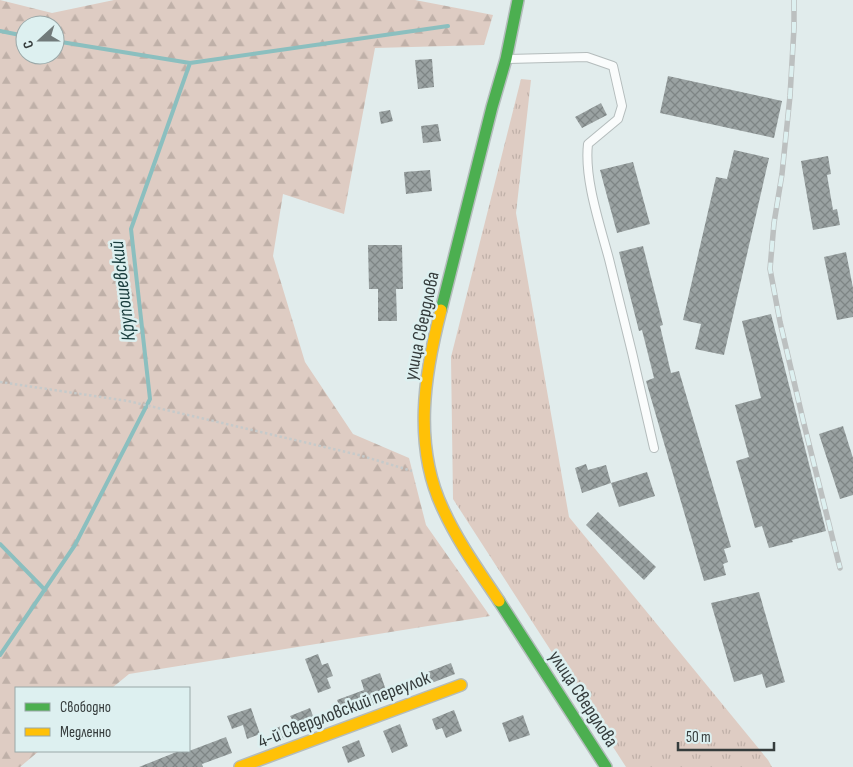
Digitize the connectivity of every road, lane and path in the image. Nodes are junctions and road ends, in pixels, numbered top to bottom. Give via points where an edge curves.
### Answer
1 (518, 0) edge
2 (526, 0) edge
3 (506, 59) junction
4 (0, 382) edge
5 (654, 448) dead end
6 (430, 476) junction
7 (461, 684) dead end
8 (240, 767) edge
9 (606, 767) edge

1 - 3 main road, улица Свердлова
2 - 3 main road
3 - 5 lane via 587,57 613,66 622,106 618,119 588,144 586,159
3 - 6 main road, улица Свердлова via 430,353 425,417
4 - 6 path via 128,400 359,455
6 - 9 main road, улица Свердлова via 442,508 466,551
7 - 8 main road, 4-й Свердловский переулок

